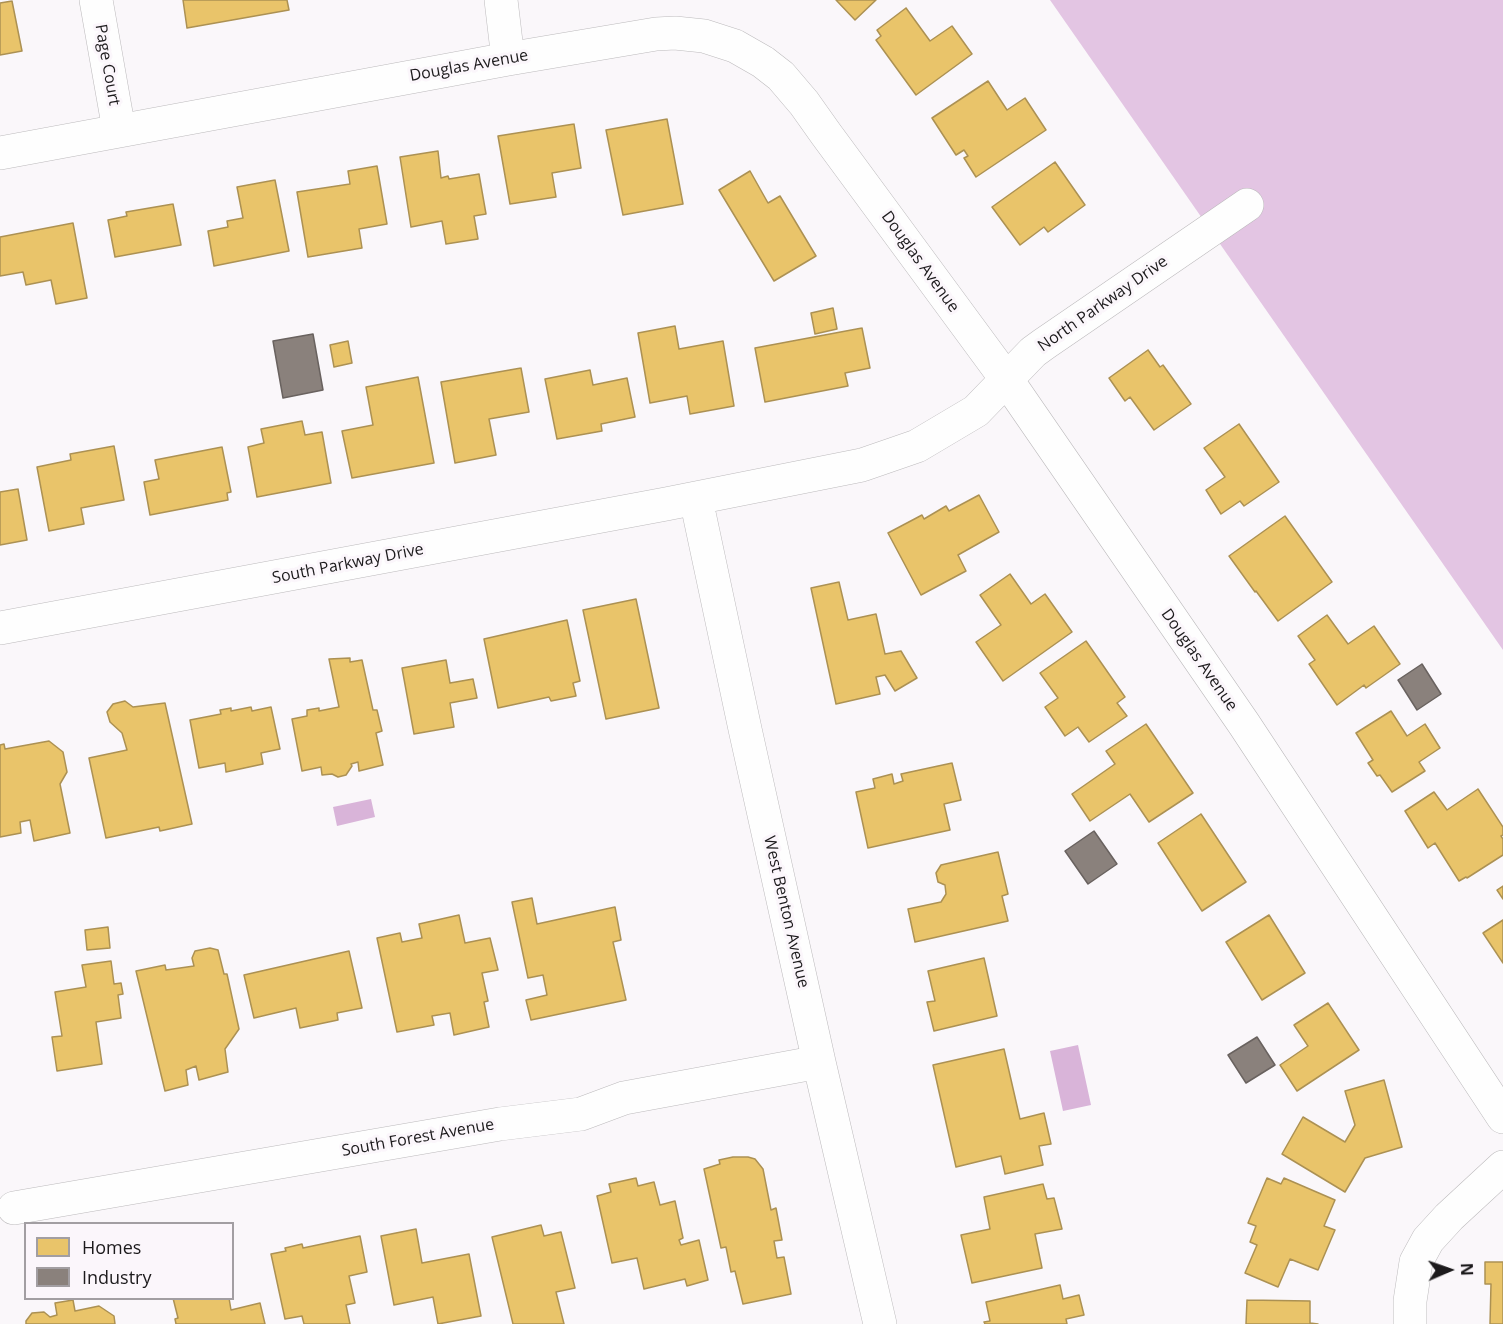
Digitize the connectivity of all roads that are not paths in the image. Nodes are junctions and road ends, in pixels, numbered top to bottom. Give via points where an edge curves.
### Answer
1 (96, 0) edge
2 (501, 0) edge
3 (508, 59) junction
4 (119, 130) junction
5 (0, 153) edge
6 (1246, 205) dead end
7 (1007, 380) junction
8 (696, 499) junction
9 (0, 628) edge
10 (819, 1062) junction
11 (1503, 1117) edge
12 (1503, 1167) edge
13 (14, 1208) dead end
14 (880, 1324) edge
15 (1410, 1324) edge

1 - 4 street, Page Court
2 - 3 street
3 - 4 street, Douglas Avenue
3 - 7 street, Douglas Avenue via 675,33 704,36 735,46 763,62 804,103
4 - 5 street, Douglas Avenue
6 - 7 street, North Parkway Drive via 1044,344
7 - 8 street, North Parkway Drive via 976,411 917,446 862,465
7 - 11 street, Douglas Avenue via 1244,724
8 - 9 street, South Parkway Drive
8 - 10 street, West Benton Avenue
10 - 13 street, South Forest Avenue via 624,1098 580,1114 501,1124
10 - 14 street, West Benton Avenue
12 - 15 street via 1428,1240 1416,1262

